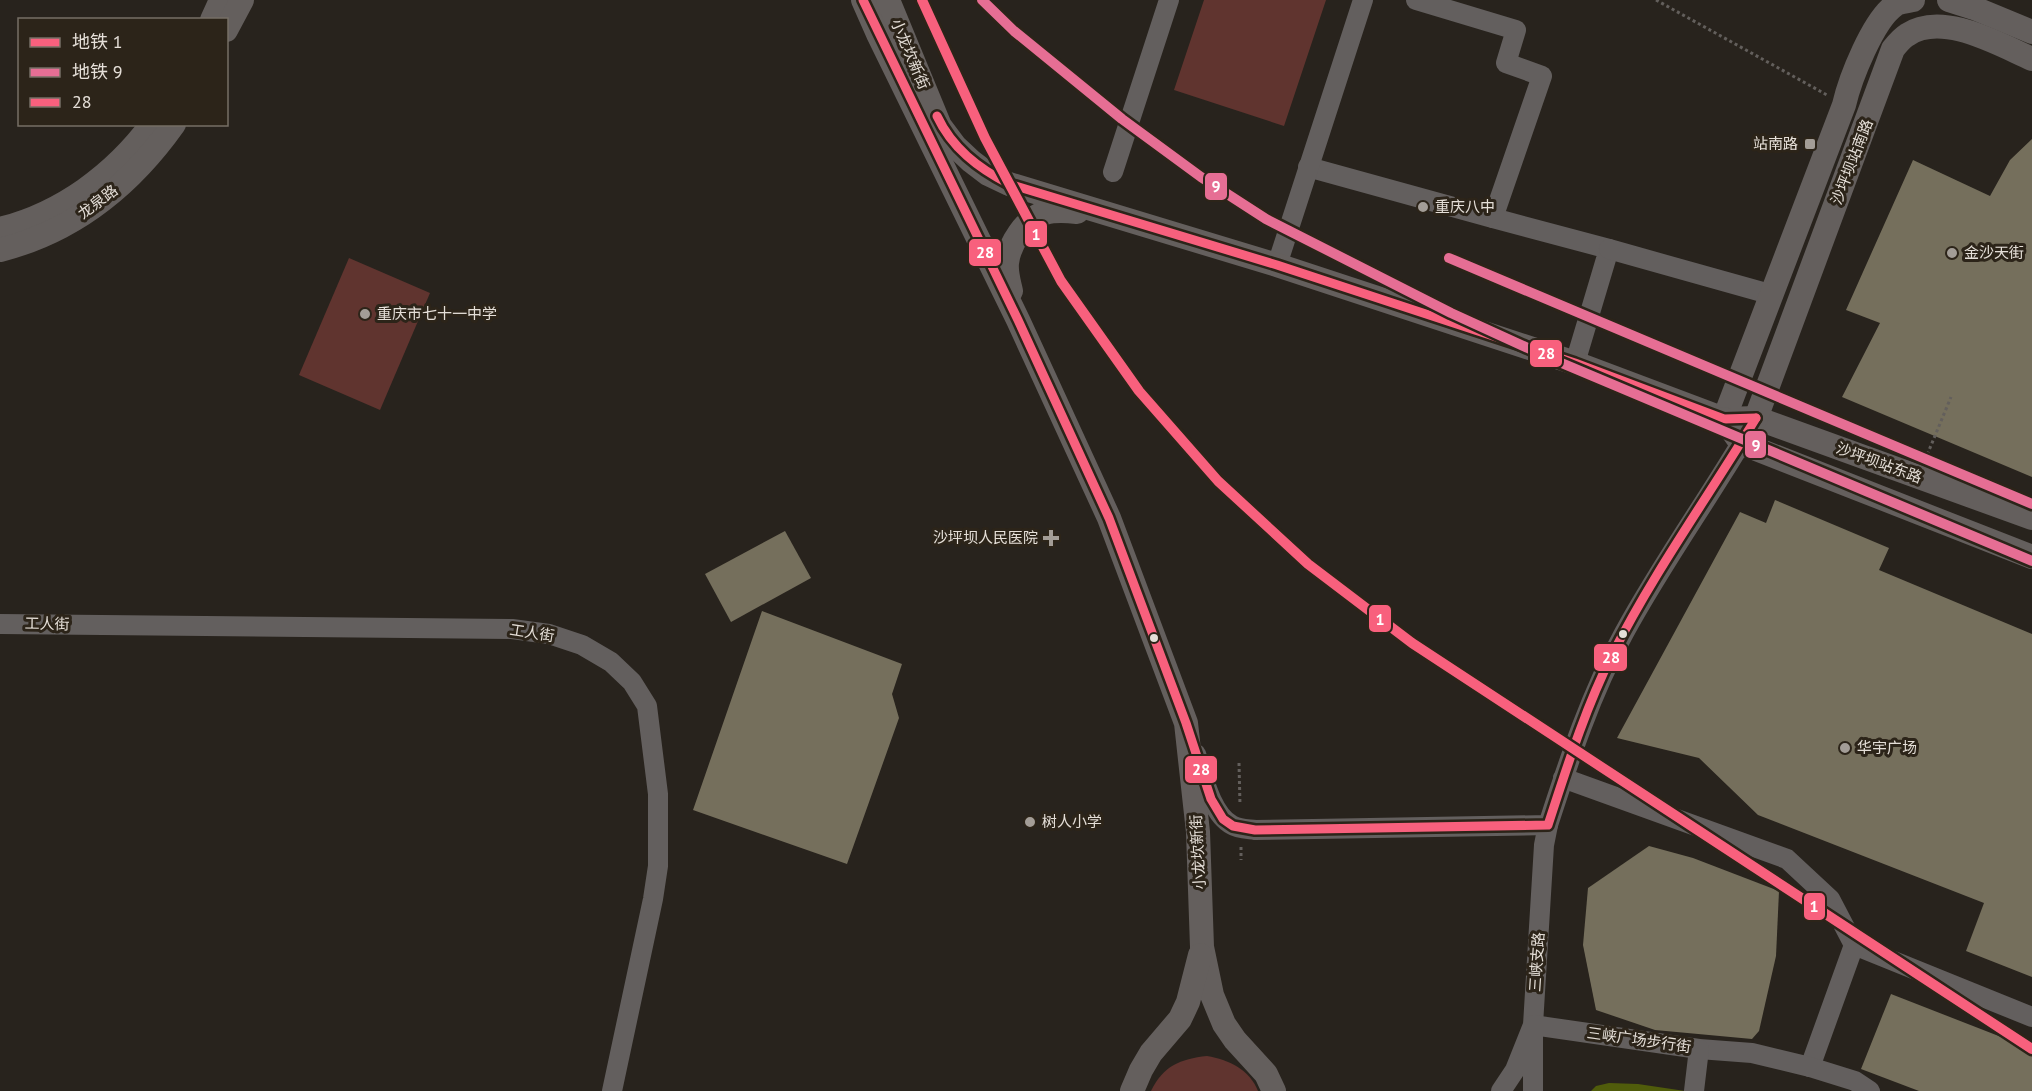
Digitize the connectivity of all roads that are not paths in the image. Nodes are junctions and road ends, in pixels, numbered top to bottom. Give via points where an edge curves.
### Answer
1 (221, 0) edge
2 (242, 0) edge
3 (863, 0) edge
4 (888, 0) edge
5 (1169, 0) edge
6 (1363, 0) edge
7 (1416, 0) edge
8 (1913, 0) edge
9 (1949, 0) edge
10 (213, 18) edge
11 (228, 26) edge
12 (2032, 32) edge
13 (2032, 59) edge
14 (151, 126) edge
15 (173, 126) edge
16 (1308, 167) junction
17 (125, 168) junction
18 (1113, 172) dead end
19 (1110, 215) junction
20 (1493, 218) junction
21 (0, 229) edge
22 (1609, 249) junction
23 (0, 250) edge
24 (1277, 266) junction
25 (1773, 295) junction
26 (1018, 320) junction
27 (1575, 363) junction
28 (1756, 418) junction
29 (1724, 419) junction
30 (1741, 443) junction
31 (2032, 518) edge
32 (2032, 556) edge
33 (0, 624) edge
34 (1186, 723) junction
35 (1563, 778) junction
36 (1548, 825) junction
37 (1854, 945) junction
38 (1202, 947) junction
39 (2032, 1017) edge
40 (1533, 1025) junction
41 (1699, 1049) junction
42 (1810, 1067) junction
43 (1137, 1081) edge
44 (612, 1091) edge
45 (1118, 1091) edge
46 (1274, 1091) edge
47 (1501, 1091) edge
48 (1533, 1091) edge
49 (1694, 1091) edge
50 (1870, 1091) edge

1 - 10 main road
2 - 11 main road
3 - 26 main road, 小龙坎新街
4 - 19 main road, 小龙坎新街 via 940,126 971,161 1010,184
5 - 18 street
6 - 16 street
7 - 20 street via 1516,30 1506,63 1542,76
8 - 25 main road, 沙坪坝站南路 via 1895,4 1875,28 1856,67
9 - 12 main road
13 - 28 main road, 沙坪坝站南路 via 1961,29 1926,27 1906,35 1893,49
14 - 17 main road, 龙泉路
15 - 17 main road, 龙泉路 via 158,147
16 - 20 street
16 - 24 street
17 - 21 main road, 龙泉路 via 22,224
17 - 23 main road, 龙泉路 via 101,202 64,227
19 - 24 main road, 沙坪坝站东路
19 - 26 main road via 1044,213 1021,231 1007,261
20 - 22 street
22 - 25 street
22 - 27 street
24 - 27 main road, 沙坪坝站东路
25 - 29 main road, 沙坪坝站南路
26 - 34 main road, 小龙坎新街 via 1109,518
27 - 29 main road, 沙坪坝站东路
28 - 29 main road, 沙坪坝站东路
28 - 30 street, 三峡支路
28 - 31 main road, 沙坪坝站东路
29 - 30 main road
30 - 32 main road, 沙坪坝站东路
30 - 35 street, 三峡支路 via 1623,634
33 - 44 street, 工人街 via 512,629 549,634 582,645 611,662 632,682 646,706 659,831 658,866
34 - 36 street via 1211,799 1223,819 1233,826 1255,830
34 - 38 main road, 小龙坎新街 via 1198,832
35 - 36 street, 三峡支路
35 - 37 street via 1787,859 1830,898
36 - 40 street, 三峡支路
37 - 39 street
37 - 42 street
38 - 43 main road, 小龙坎新街 via 1180,1019 1151,1053
38 - 46 main road, 小龙坎新街 via 1212,994 1224,1024 1266,1074
40 - 41 street, 三峡广场步行街
40 - 47 street, 三峡支路 via 1515,1070
40 - 48 street
41 - 42 street, 三峡广场步行街 via 1752,1053
41 - 49 street
42 - 50 street, 三峡广场步行街 via 1854,1081
43 - 45 main road, 小龙坎新街

